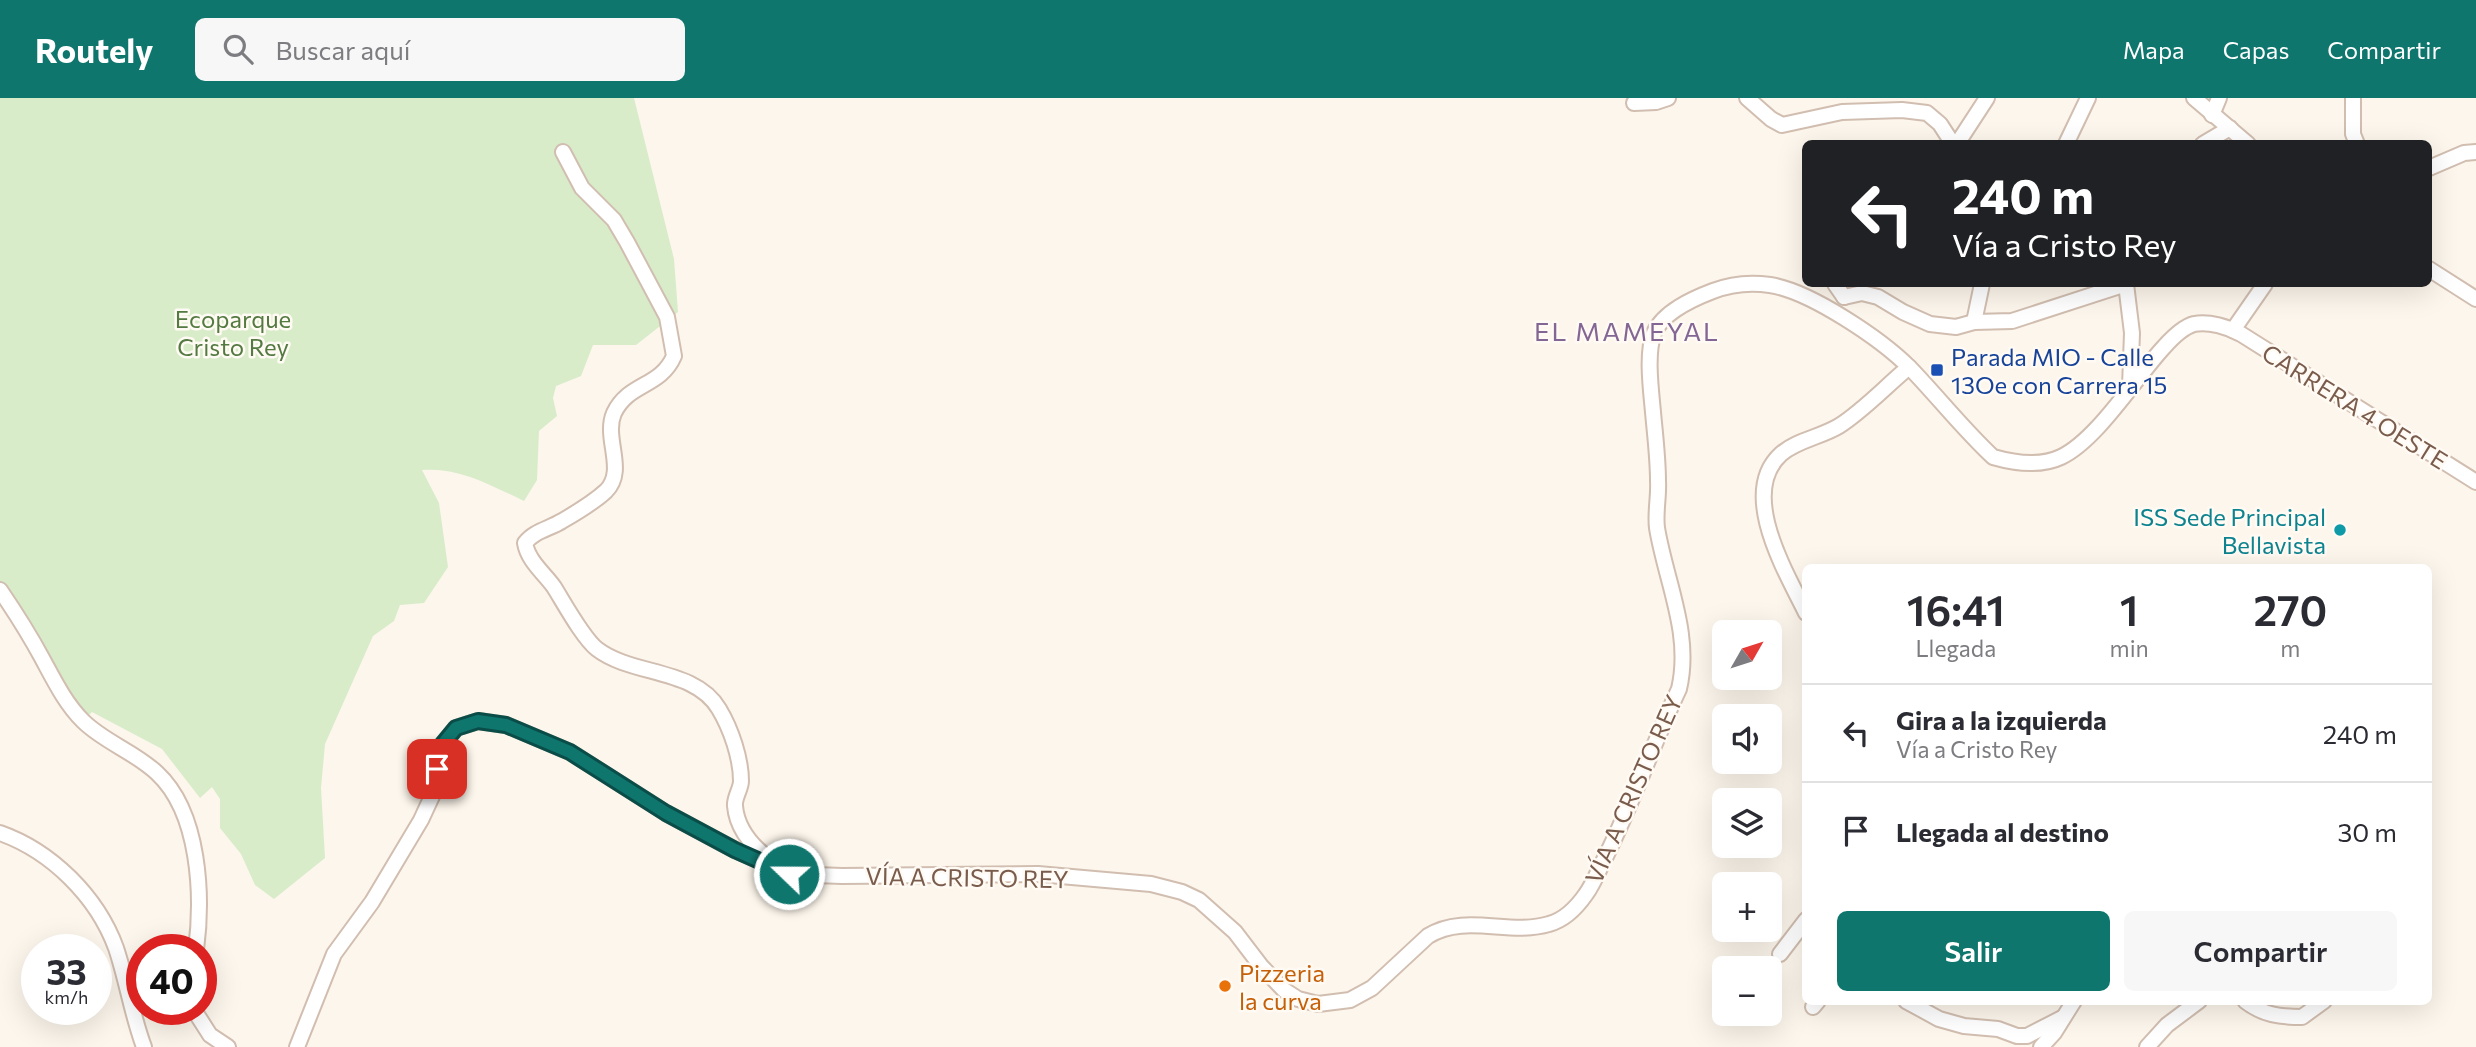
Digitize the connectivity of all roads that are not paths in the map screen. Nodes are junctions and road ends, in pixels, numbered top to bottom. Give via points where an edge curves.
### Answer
1 (1668, 98) edge
2 (1747, 98) edge
3 (1987, 98) edge
4 (2088, 98) edge
5 (2194, 98) edge
6 (2219, 98) edge
7 (2353, 98) edge
8 (1634, 103) dead end
9 (2212, 115) junction
10 (2230, 128) junction
11 (1952, 140) edge
12 (1958, 140) edge
13 (2068, 140) edge
14 (2210, 140) edge
15 (2244, 140) edge
16 (2355, 140) edge
17 (563, 152) dead end
18 (2476, 152) edge
19 (2432, 167) edge
20 (2432, 271) edge
21 (1837, 287) edge
22 (1985, 287) edge
23 (2114, 287) edge
24 (2126, 287) edge
25 (2263, 287) edge
26 (1844, 297) junction
27 (2476, 299) edge
28 (1838, 315) junction
29 (1974, 322) junction
30 (2233, 330) junction
31 (1909, 367) junction
32 (2130, 386) junction
33 (2476, 482) edge
34 (0, 590) edge
35 (1802, 605) edge
36 (0, 833) edge
37 (786, 872) junction
38 (1802, 925) edge
39 (196, 934) edge
40 (1780, 954) dead end
41 (1913, 1005) edge
42 (2071, 1005) edge
43 (2194, 1005) edge
44 (2250, 1005) edge
45 (2318, 1005) edge
46 (2062, 1018) junction
47 (204, 1025) edge
48 (144, 1047) edge
49 (228, 1047) edge
50 (299, 1047) edge
51 (2041, 1047) edge
52 (2147, 1047) edge

1 - 8 street
2 - 11 street via 1782,125 1842,112 1927,113
3 - 12 street
4 - 13 street
5 - 9 street
6 - 9 street
7 - 16 street
9 - 10 street
10 - 14 street
10 - 15 street
17 - 37 street via 582,188 614,220 627,242 667,317 674,356 664,373 623,399 613,416 613,482 562,522 530,537 525,543 527,553 594,647 609,657 699,688 718,707 740,765 741,784 734,804 740,827 763,855
18 - 19 street
20 - 27 street
21 - 26 street
22 - 29 street
23 - 29 street via 2012,321
24 - 32 street via 2132,333
25 - 30 street
26 - 28 street
26 - 29 street via 1863,293 1878,297 1930,324 1956,327
28 - 31 street, VÍA A CRISTO REY
28 - 37 street, VÍA A CRISTO REY via 1796,293 1748,283 1695,299 1661,321 1653,334 1657,525 1679,621 1682,674 1639,786 1594,882 1579,903 1556,922 1437,930 1372,988 1350,1000 1318,1004 1298,999 1272,980 1235,932 1199,900 1164,886 1029,873 816,876
30 - 32 street, VÍA A CRISTO REY via 2196,324 2185,328
30 - 33 street, CARRERA 4 OESTE
31 - 32 street, VÍA A CRISTO REY via 1979,444 1993,457 2008,462 2047,462 2063,456 2094,430
31 - 35 street via 1840,425 1780,454 1766,475 1765,519
34 - 39 street via 66,701 83,721 128,750 173,793 193,844 198,876
36 - 48 street via 54,862 97,912 115,945
37 - 50 street, VÍA A CRISTO REY via 678,819 570,752 506,725 470,722 456,728 442,745 433,794 421,820 372,902 334,954
38 - 40 street
41 - 46 street via 1939,1019 2017,1036 2027,1036
42 - 46 street
43 - 52 street
44 - 45 street via 2271,1015 2302,1017
46 - 51 street
47 - 49 street

